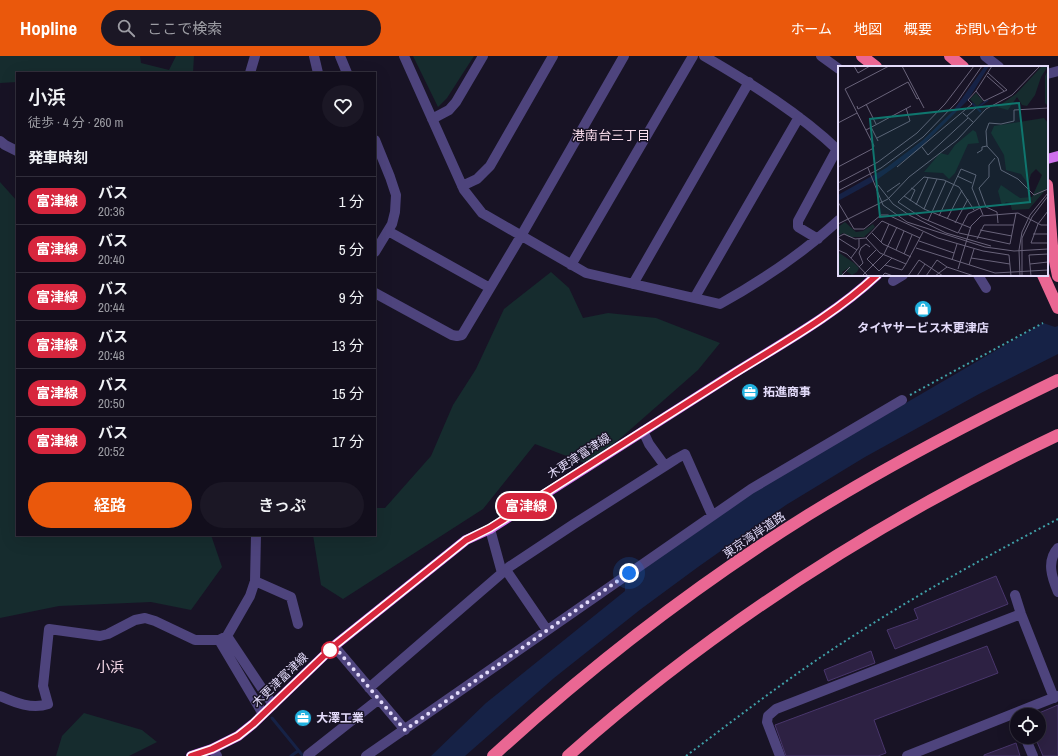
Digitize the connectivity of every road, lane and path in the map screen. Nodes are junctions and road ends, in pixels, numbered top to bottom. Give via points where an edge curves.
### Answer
1 (255, 56) edge
2 (314, 56) edge
3 (340, 56) edge
4 (404, 56) edge
5 (483, 56) edge
6 (553, 56) edge
7 (624, 56) edge
8 (693, 56) edge
9 (704, 56) edge
10 (821, 56) edge
11 (862, 56) edge
12 (950, 56) edge
13 (985, 56) edge
14 (875, 66) edge
15 (963, 66) edge
16 (998, 66) edge
17 (838, 68) edge
18 (1058, 71) edge
19 (250, 72) edge
20 (318, 72) edge
21 (347, 72) edge
22 (1048, 74) edge
23 (749, 82) junction
24 (799, 117) junction
25 (432, 119) junction
26 (0, 141) edge
27 (376, 142) edge
28 (16, 150) edge
29 (838, 150) edge
30 (1058, 156) edge
31 (1048, 159) edge
32 (462, 186) junction
33 (1048, 200) edge
34 (838, 221) edge
35 (388, 231) junction
36 (521, 236) junction
37 (818, 239) junction
38 (376, 250) edge
39 (571, 265) junction
40 (876, 276) edge
41 (901, 276) edge
42 (979, 276) edge
43 (1043, 276) edge
44 (1058, 276) edge
45 (893, 281) dead end
46 (633, 284) junction
47 (490, 288) junction
48 (986, 288) dead end
49 (376, 294) edge
50 (695, 298) junction
51 (1058, 308) edge
52 (1043, 323) dead end
53 (1058, 380) edge
54 (902, 400) joint
55 (643, 431) junction
56 (1058, 435) edge
57 (665, 466) junction
58 (712, 515) junction
59 (1058, 519) edge
60 (490, 528) junction
61 (256, 536) edge
62 (1058, 548) edge
63 (504, 572) junction
64 (255, 581) junction
65 (1058, 592) edge
66 (1015, 595) dead end
67 (1021, 614) junction
68 (298, 624) dead end
69 (547, 630) junction
70 (223, 638) junction
71 (334, 646) junction
72 (369, 688) junction
73 (0, 696) edge
74 (1056, 697) edge
75 (379, 699) junction
76 (273, 705) junction
77 (1032, 708) edge
78 (263, 714) junction
79 (1010, 717) edge
80 (405, 730) junction
81 (1028, 744) edge
82 (214, 752) edge
83 (308, 755) dead end
84 (191, 756) edge
85 (366, 756) edge
86 (493, 756) edge
87 (568, 756) edge
88 (686, 756) edge
89 (780, 756) edge
90 (907, 756) edge
91 (1032, 756) edge

1 - 19 street
2 - 20 street
3 - 21 street
4 - 25 street
5 - 25 street via 456,102 449,110
6 - 32 street via 490,166 478,179
7 - 36 street
8 - 39 street
9 - 23 street
10 - 17 street
11 - 14 highway
12 - 15 highway
13 - 16 street
18 - 22 street
23 - 24 street
23 - 46 street
24 - 29 street
24 - 50 street
25 - 32 street
26 - 28 street
27 - 35 street via 396,195 395,212
29 - 37 street via 798,221 798,227
30 - 31 main road
32 - 36 street via 482,213
33 - 44 highway via 1052,246
34 - 37 street
35 - 38 street
35 - 47 street
36 - 39 street
36 - 47 street
37 - 50 street via 788,262 720,304
39 - 46 street via 586,273
40 - 55 main road, 木更津富津線 via 827,316
41 - 45 street
42 - 48 street
43 - 51 highway
46 - 50 street
47 - 49 street via 462,335 457,336
52 - 54 path
53 - 86 highway, 東京湾岸道路 via 960,428 884,470 746,556 650,625 558,699
54 - 58 street via 751,489
55 - 57 street
55 - 60 main road, 木更津富津線
56 - 87 highway via 915,509 799,580 737,622 632,701
57 - 58 street via 685,454
57 - 63 street
58 - 69 street
59 - 88 path via 963,569 860,631 770,692
60 - 63 street
60 - 71 main road, 木更津富津線 via 466,540
61 - 64 street
62 - 65 street via 1051,563 1051,575
63 - 69 street
63 - 72 street
64 - 68 street via 291,596
64 - 70 street via 250,596
66 - 67 street
67 - 74 street
67 - 89 street via 776,709 768,716 767,722
69 - 80 street
70 - 73 street via 195,640 155,620 145,618 100,636 49,629 43,686 48,704 34,706
70 - 76 street
70 - 78 street
71 - 72 street
71 - 76 main road, 木更津富津線
72 - 75 street
74 - 77 street
75 - 80 street
75 - 83 street
76 - 78 main road, 木更津富津線
78 - 82 main road, 木更津富津線 via 238,736
79 - 90 street
80 - 85 street
81 - 91 street
82 - 84 main road, 木更津富津線

